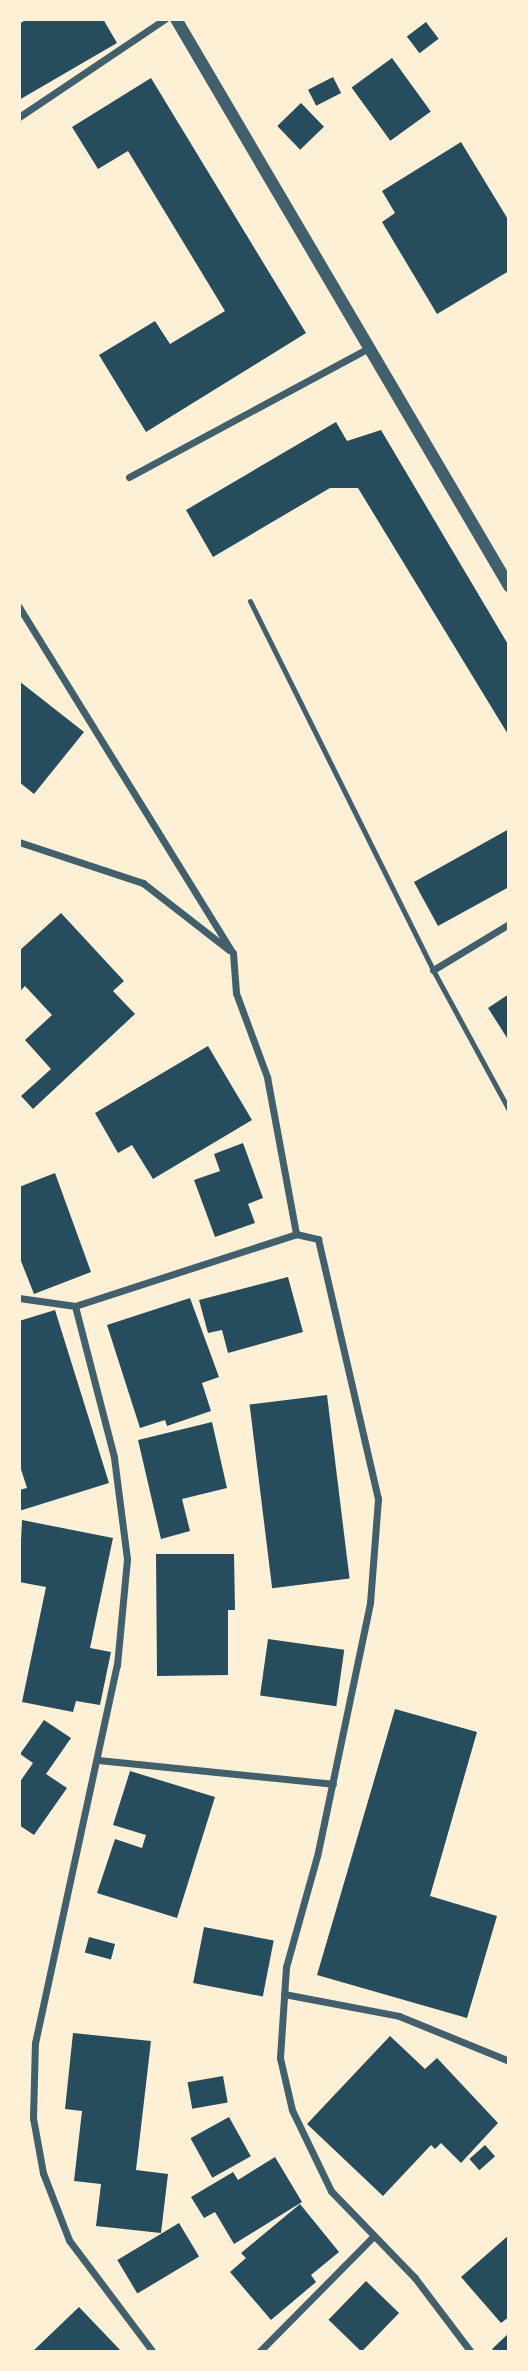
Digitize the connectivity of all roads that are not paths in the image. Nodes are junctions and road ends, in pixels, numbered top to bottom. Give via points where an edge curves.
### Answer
1 (164, 19) edge
2 (176, 19) edge
3 (19, 117) edge
4 (369, 348) junction
5 (129, 477) dead end
6 (509, 586) edge
7 (250, 601) dead end
8 (19, 607) edge
9 (19, 842) edge
10 (509, 924) edge
11 (233, 953) junction
12 (433, 970) junction
13 (509, 1110) edge
14 (296, 1234) junction
15 (19, 1298) edge
16 (75, 1306) junction
17 (98, 1760) junction
18 (333, 1784) junction
19 (284, 1994) junction
20 (509, 2062) edge
21 (372, 2238) junction
22 (153, 2352) edge
23 (259, 2352) edge
24 (471, 2352) edge

1 - 3 street
2 - 4 street
4 - 5 street
4 - 6 street
7 - 12 lane
8 - 11 street
9 - 11 street via 143,883
10 - 12 street
11 - 14 street via 236,993 267,1077
12 - 13 lane
14 - 16 street
14 - 18 street via 318,1239 378,1499 370,1603
15 - 16 street
16 - 17 street via 114,1457 127,1559 117,1665
17 - 18 street
17 - 22 street via 35,2043 33,2118 43,2173 69,2240
18 - 19 street via 286,1967
19 - 20 street via 399,2016
19 - 21 street via 280,2058 292,2110 331,2191
21 - 23 street
21 - 24 street via 415,2278

